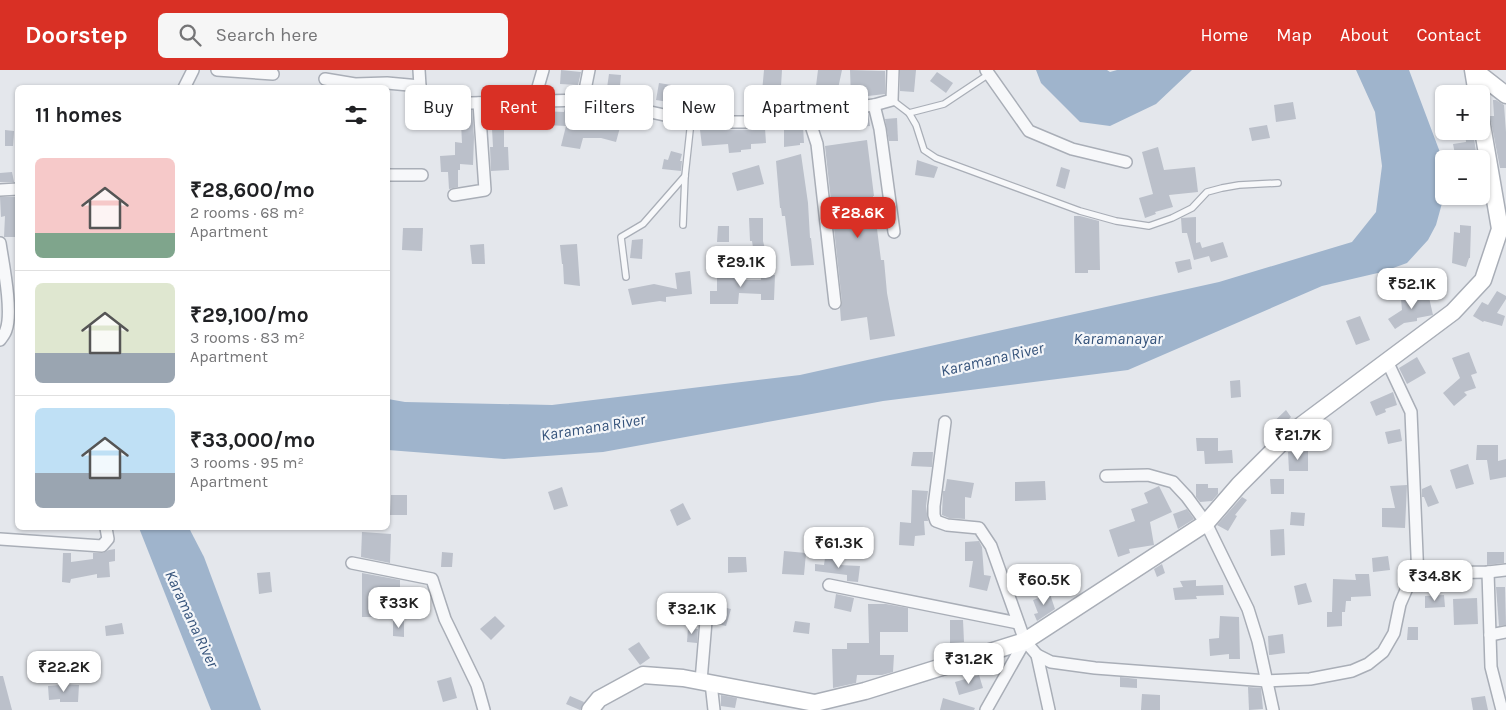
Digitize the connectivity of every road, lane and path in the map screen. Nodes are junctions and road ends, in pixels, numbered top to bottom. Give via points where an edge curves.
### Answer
1 (193, 70) edge
2 (217, 70) edge
3 (419, 70) edge
4 (543, 70) edge
5 (589, 70) edge
6 (893, 70) edge
7 (1474, 70) edge
8 (987, 72) edge
9 (273, 74) dead end
10 (325, 80) dead end
11 (186, 85) edge
12 (409, 85) edge
13 (420, 85) edge
14 (539, 85) edge
15 (586, 85) edge
16 (1476, 85) edge
17 (1506, 95) edge
18 (892, 100) junction
19 (471, 103) edge
20 (479, 103) joint
21 (874, 105) junction
22 (868, 106) edge
23 (908, 113) junction
24 (690, 130) edge
25 (813, 130) edge
26 (1485, 140) edge
27 (1126, 162) dead end
28 (390, 175) edge
29 (422, 175) dead end
30 (685, 176) junction
31 (1278, 183) dead end
32 (15, 188) edge
33 (0, 190) edge
34 (454, 195) dead end
35 (682, 225) dead end
36 (894, 232) dead end
37 (0, 243) edge
38 (3, 273) edge
39 (626, 277) dead end
40 (835, 303) dead end
41 (0, 340) edge
42 (1387, 361) junction
43 (945, 422) dead end
44 (1106, 476) dead end
45 (1206, 522) junction
46 (106, 530) edge
47 (0, 539) edge
48 (352, 563) dead end
49 (1506, 570) edge
50 (1488, 572) junction
51 (1418, 580) junction
52 (829, 585) dead end
53 (707, 609) dead end
54 (1018, 623) junction
55 (1506, 632) edge
56 (1490, 635) junction
57 (1025, 640) junction
58 (1037, 655) junction
59 (1267, 681) junction
60 (706, 682) junction
61 (484, 710) edge
62 (590, 710) edge
63 (714, 710) edge
64 (986, 710) edge
65 (1050, 710) edge
66 (1273, 710) edge
67 (1502, 710) edge

1 - 11 street
2 - 9 street
3 - 13 street
4 - 14 street
5 - 15 street
6 - 18 street
7 - 16 main road
7 - 17 main road
8 - 23 lane via 944,104
8 - 27 street via 1029,130 1072,149
10 - 12 street
18 - 21 street
18 - 23 lane
19 - 20 street
20 - 34 street via 485,190
21 - 22 street
21 - 36 street
23 - 31 lane via 916,125 924,150 936,158 1116,221 1149,226 1192,208 1207,192 1239,185
24 - 30 lane
25 - 40 street via 817,144
26 - 42 main road via 1500,230 1483,280 1453,312
28 - 29 street
30 - 35 lane
30 - 39 lane via 643,224 621,237
32 - 33 street
37 - 38 street
38 - 41 street via 8,314 6,330
42 - 45 main road via 1291,432
42 - 51 street via 1411,412
43 - 54 street via 934,506 936,521 979,528 991,546
44 - 45 street via 1148,475 1173,482
45 - 57 main road
45 - 59 street via 1248,609
46 - 47 street via 108,539 102,546
48 - 61 street via 432,579 445,619 477,686
49 - 50 street
50 - 51 street via 1432,573
50 - 56 street
51 - 59 street via 1407,588 1394,633 1383,652 1368,664 1352,671 1310,679
52 - 54 street
53 - 60 street
54 - 57 street
55 - 56 street
56 - 67 street via 1491,666
57 - 58 street
57 - 60 main road via 865,691 815,703
57 - 64 street
58 - 59 street via 1051,662 1073,666
58 - 65 street
59 - 66 street
60 - 62 main road via 643,676 599,699
60 - 63 street

